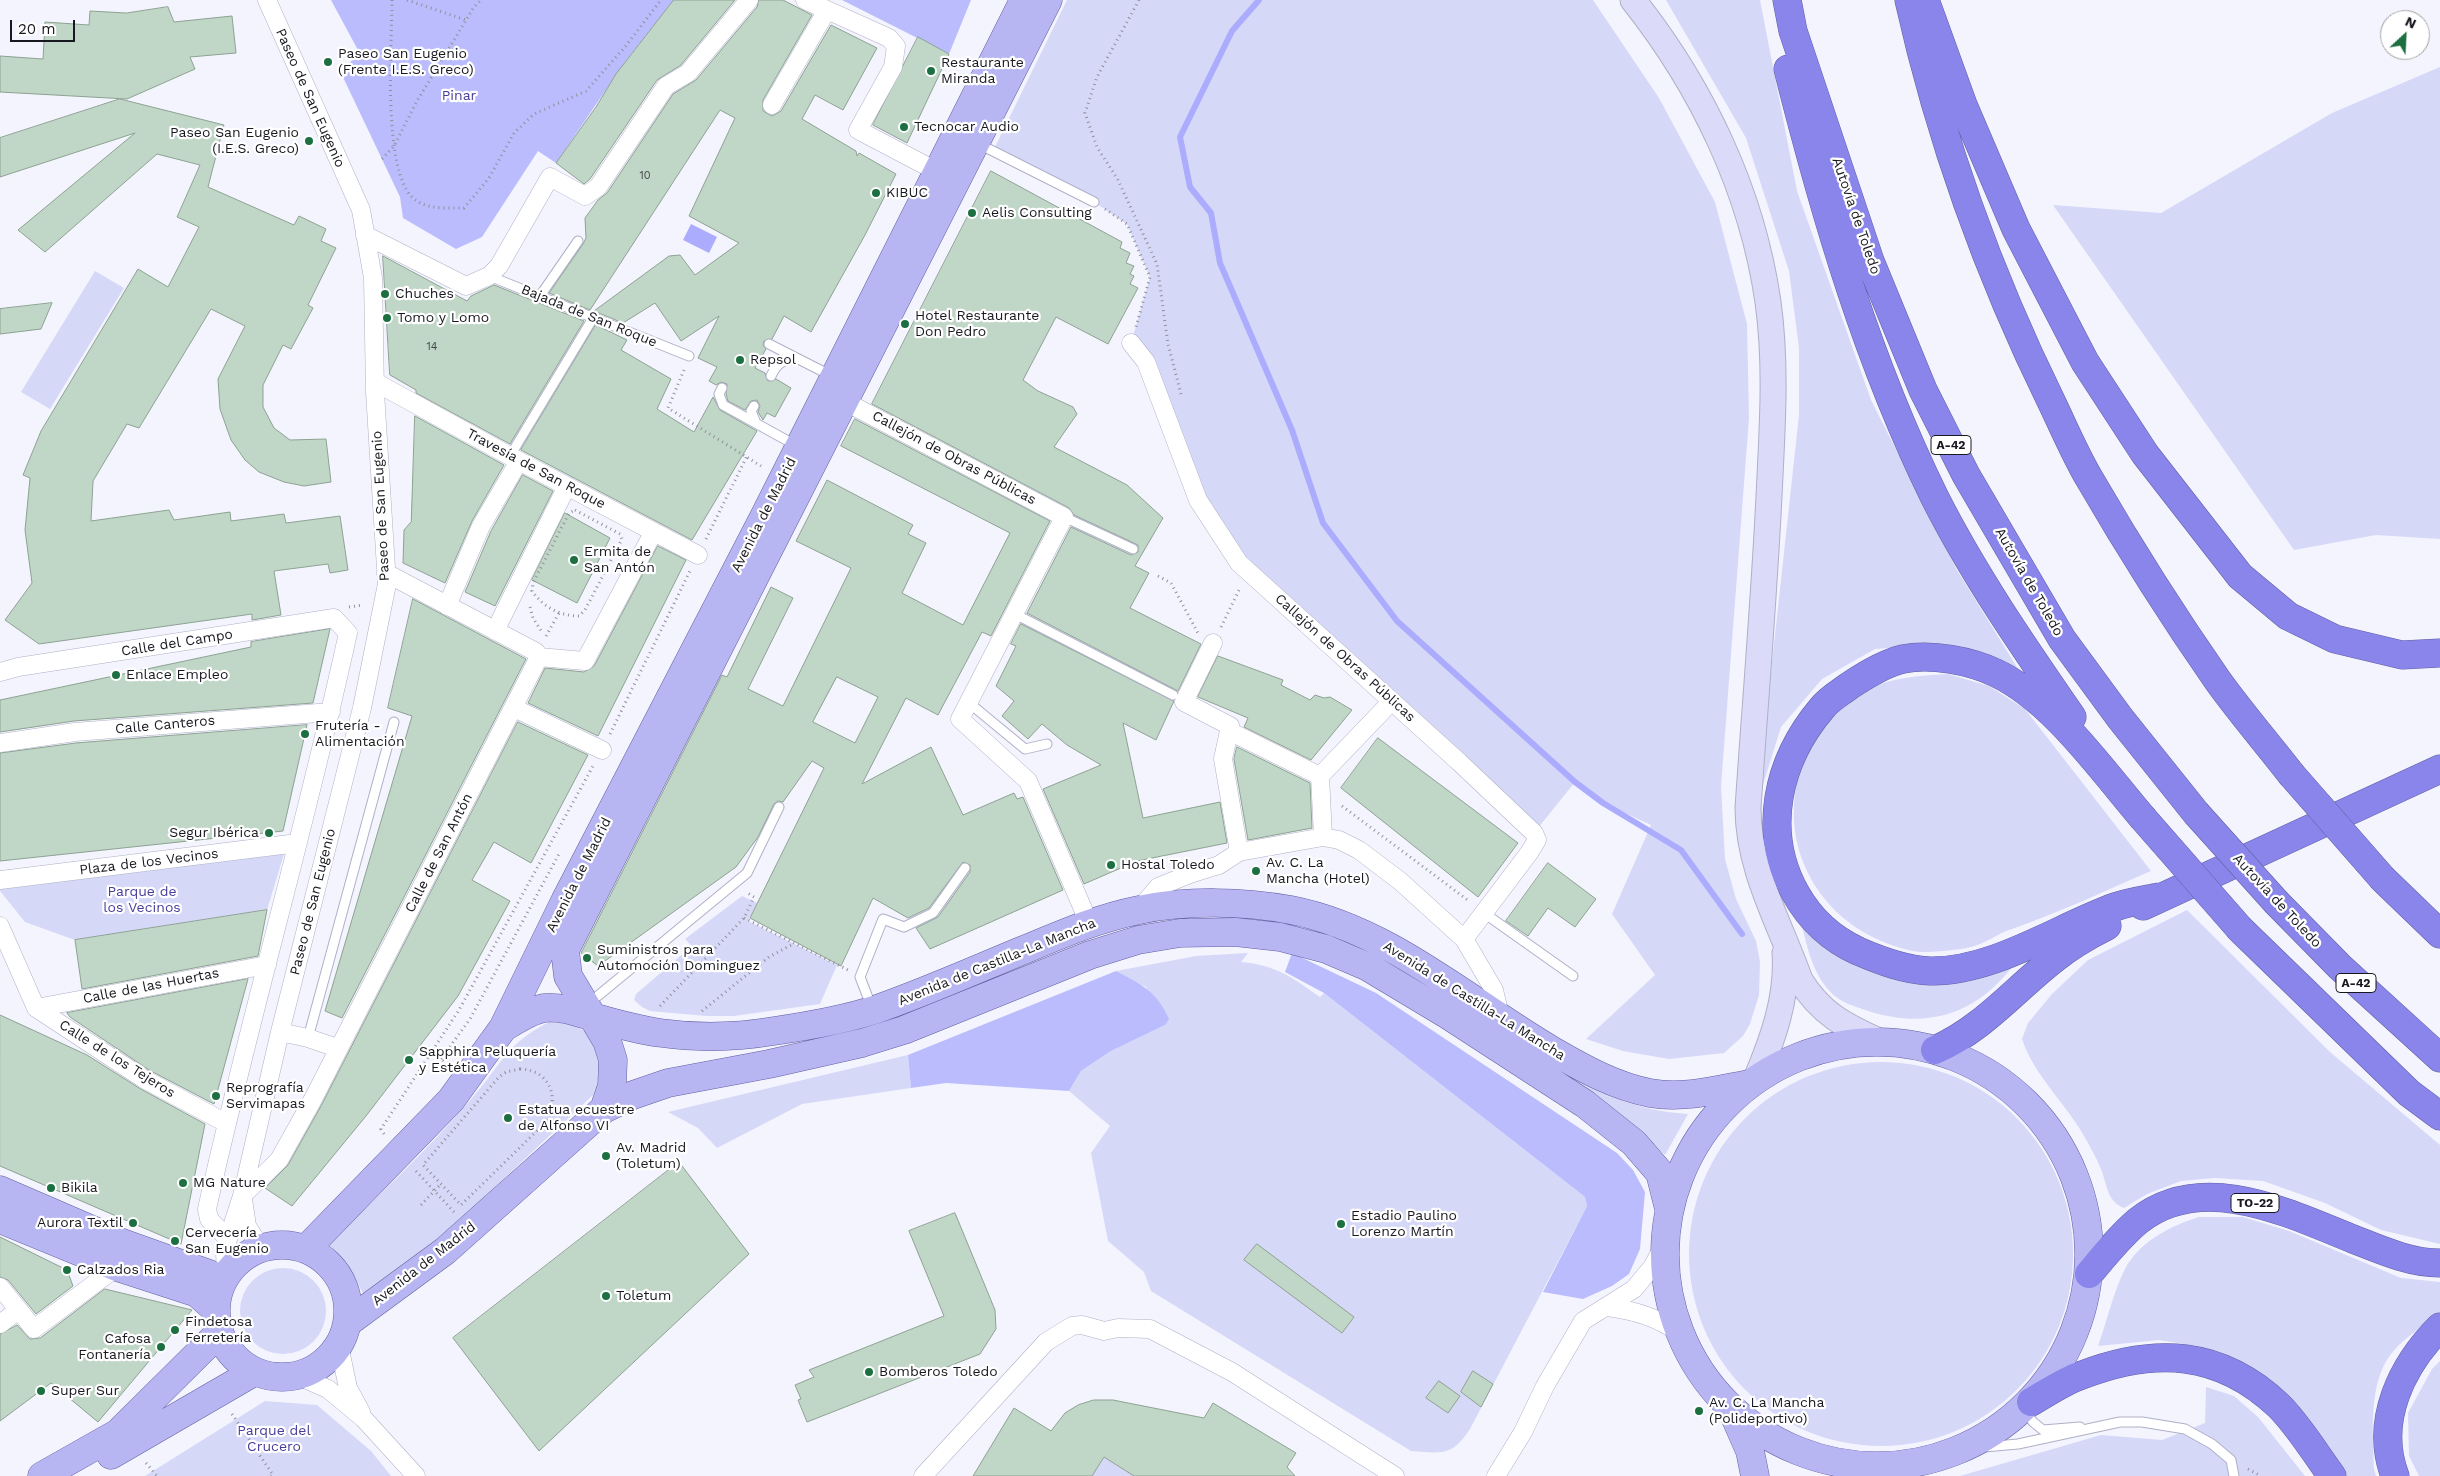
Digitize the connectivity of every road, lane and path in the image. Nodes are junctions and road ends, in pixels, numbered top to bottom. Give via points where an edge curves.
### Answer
1 (267, 0) edge
2 (392, 0) edge
3 (407, 0) edge
4 (481, 0) edge
5 (661, 0) edge
6 (749, 0) edge
7 (805, 0) edge
8 (1024, 0) edge
9 (1048, 0) edge
10 (1139, 0) edge
11 (1633, 0) edge
12 (1787, 0) edge
13 (1909, 0) edge
14 (1926, 0) edge
15 (827, 10) junction
16 (466, 20) junction
17 (1793, 31) junction
18 (772, 105) dead end
19 (977, 143) junction
20 (394, 146) junction
21 (382, 159) dead end
22 (938, 172) junction
23 (1094, 202) joint
24 (365, 235) junction
25 (578, 241) dead end
26 (489, 276) junction
27 (540, 296) junction
28 (593, 318) junction
29 (1131, 343) joint
30 (769, 344) dead end
31 (690, 356) joint
32 (798, 358) junction
33 (837, 369) junction
34 (771, 376) dead end
35 (375, 382) junction
36 (722, 388) dead end
37 (1182, 398) dead end
38 (844, 401) junction
39 (754, 406) dead end
40 (756, 422) junction
41 (799, 447) junction
42 (515, 459) junction
43 (567, 486) junction
44 (1064, 517) junction
45 (654, 533) junction
46 (1133, 549) dead end
47 (698, 555) junction
48 (1249, 571) junction
49 (386, 573) junction
50 (1158, 576) dead end
51 (532, 591) junction
52 (447, 606) junction
53 (559, 612) junction
54 (1013, 613) junction
55 (495, 630) junction
56 (348, 633) joint
57 (1208, 642) junction
58 (2440, 653) edge
59 (539, 657) junction
60 (0, 672) edge
61 (1173, 695) dead end
62 (1392, 701) junction
63 (968, 702) junction
64 (514, 708) junction
65 (331, 712) junction
66 (394, 722) dead end
67 (1229, 731) junction
68 (0, 743) edge
69 (1047, 744) dead end
70 (602, 750) junction
71 (2440, 769) edge
72 (2440, 773) edge
73 (1321, 783) junction
74 (2410, 783) junction
75 (779, 807) dead end
76 (2142, 816) junction
77 (1323, 837) junction
78 (298, 843) junction
79 (1239, 852) junction
80 (965, 868) dead end
81 (0, 880) edge
82 (735, 884) junction
83 (2159, 897) junction
84 (1140, 910) junction
85 (1484, 913) junction
86 (744, 918) junction
87 (1089, 923) junction
88 (0, 926) edge
89 (2440, 934) edge
90 (1784, 936) junction
91 (1464, 940) junction
92 (794, 944) junction
93 (267, 965) junction
94 (1573, 976) dead end
95 (860, 977) junction
96 (669, 1007) dead end
97 (36, 1008) junction
98 (694, 1010) dead end
99 (873, 1010) junction
100 (702, 1011) junction
101 (588, 1012) junction
102 (710, 1012) dead end
103 (1501, 1020) junction
104 (503, 1028) junction
105 (280, 1032) junction
106 (308, 1038) junction
107 (1881, 1042) junction
108 (337, 1048) junction
109 (432, 1050) junction
110 (1935, 1050) junction
111 (2440, 1058) edge
112 (443, 1071) dead end
113 (1753, 1082) junction
114 (604, 1109) junction
115 (2440, 1116) edge
116 (226, 1123) junction
117 (544, 1124) dead end
118 (386, 1140) dead end
119 (415, 1170) dead end
120 (440, 1185) junction
121 (0, 1190) edge
122 (434, 1192) junction
123 (242, 1196) junction
124 (421, 1205) dead end
125 (461, 1205) dead end
126 (1669, 1209) junction
127 (459, 1218) dead end
128 (0, 1219) edge
129 (228, 1239) junction
130 (1665, 1243) junction
131 (261, 1248) junction
132 (306, 1250) junction
133 (2440, 1264) edge
134 (117, 1267) junction
135 (2089, 1274) junction
136 (225, 1277) junction
137 (0, 1287) edge
138 (1608, 1307) junction
139 (17, 1311) junction
140 (217, 1321) junction
141 (0, 1324) edge
142 (2440, 1326) edge
143 (1680, 1333) junction
144 (343, 1334) junction
145 (254, 1372) junction
146 (298, 1376) junction
147 (2027, 1405) junction
148 (1731, 1408) junction
149 (231, 1413) dead end
150 (364, 1419) junction
151 (2105, 1425) junction
152 (1973, 1448) junction
153 (146, 1463) dead end
154 (1879, 1471) edge
155 (1392, 1475) edge
156 (42, 1476) edge
157 (77, 1476) edge
158 (157, 1476) edge
159 (271, 1476) edge
160 (416, 1476) edge
161 (923, 1476) edge
162 (1496, 1476) edge
163 (1755, 1476) edge
164 (2234, 1476) edge
165 (2332, 1476) edge
166 (2395, 1476) edge

1 - 24 street, Paseo de San Eugenio via 361,210
2 - 20 path
3 - 16 path
4 - 16 path
5 - 20 path via 586,91 534,114 514,133 489,178 464,208 434,207 413,198 401,181
6 - 26 street via 688,73 666,86 598,187 585,196 550,177 499,266
7 - 15 street
8 - 22 main road, Avenida de Madrid
9 - 19 main road, Avenida de Madrid
10 - 37 path via 1097,77 1086,113 1097,147 1118,180 1157,264 1168,344
11 - 90 main road via 1682,68 1708,114 1742,197 1768,302 1773,383 1772,438 1748,830 1756,869
12 - 17 highway, Autovía de Toledo / A-42
13 - 89 highway, bridge via 1921,54 1959,180 1991,268 2032,362 2088,476 2146,573 2219,682 2291,774 2383,879
14 - 58 highway via 1963,105 2016,229 2085,362 2145,454 2240,576 2288,616 2335,639 2402,654
15 - 18 street
15 - 22 street via 889,38 896,46 893,67 858,130
16 - 20 path
17 - 76 highway via 1787,65 1819,193 1878,368 1936,498 2002,616
17 - 111 highway, Autovía de Toledo / A-42, bridge via 1870,262 1923,390 1966,474 2062,639 2196,813 2277,903 2340,967
19 - 23 lane
19 - 38 main road, Avenida de Madrid
20 - 21 path
22 - 33 main road, Avenida de Madrid
23 - 29 path via 1127,224 1150,277
24 - 26 street via 466,286
24 - 35 street, Paseo de San Eugenio via 373,278
25 - 27 lane
26 - 27 lane, Bajada de San Roque
27 - 28 lane, Bajada de San Roque
28 - 31 lane, Bajada de San Roque
28 - 42 lane
29 - 48 street, Callejón de Obras Públicas via 1146,362 1198,500 1239,563
30 - 32 lane
31 - 47 path via 668,408 747,456
32 - 33 lane via 822,371
32 - 34 lane via 785,359
33 - 41 main road, Avenida de Madrid
35 - 42 street, Travesía de San Roque
35 - 49 street, Paseo de San Eugenio
36 - 40 lane via 719,394 723,405
38 - 44 street, Callejón de Obras Públicas
38 - 101 main road, Avenida de Madrid via 566,950 568,976
39 - 40 lane via 751,411
40 - 41 lane
41 - 104 main road, Avenida de Madrid
42 - 43 street, Travesía de San Roque
42 - 52 street via 481,526
43 - 45 street, Travesía de San Roque
43 - 55 street
44 - 46 lane, Callejón de Obras Públicas
44 - 54 street
45 - 47 street, Travesía de San Roque
45 - 59 street via 586,661
47 - 70 path
48 - 57 path
48 - 62 street, Callejón de Obras Públicas
49 - 52 street
49 - 105 street, Paseo de San Eugenio via 387,584 362,708
50 - 57 path via 1171,583
51 - 53 path via 539,601
51 - 53 path via 529,605 533,618 546,636
51 - 53 path via 533,583 569,513 574,510 620,534 622,539 585,610 579,616 565,616
52 - 55 street
54 - 61 lane
54 - 63 street
55 - 59 street via 536,652
56 - 60 street, Calle del Campo via 334,618
56 - 65 street, Paseo de San Eugenio
57 - 67 street via 1184,702 1230,726
59 - 64 street, Calle de San Antón
62 - 73 street
62 - 85 street, Callejón de Obras Públicas via 1534,833 1537,840
63 - 69 lane via 1025,749
63 - 87 street via 960,719 1028,780
64 - 70 street
64 - 108 street, Calle de San Antón
65 - 68 street, Calle Canteros via 75,732
65 - 78 street, Paseo de San Eugenio
66 - 106 lane
67 - 73 street
67 - 79 street via 1223,759
70 - 109 path via 459,1010
71 - 74 highway
72 - 74 highway
73 - 77 street
73 - 85 path
74 - 83 highway
75 - 82 lane via 747,873
76 - 83 highway via 2045,705 1996,673 1951,658 1903,659 1862,677 1823,706 1796,744 1781,781 1776,816 1778,849 1790,883 1803,906 1824,929 1846,945 1907,969 1932,971 1976,964 2116,906
76 - 115 highway, bridge via 2240,929 2409,1093
77 - 79 street
77 - 91 street via 1339,840 1359,850 1400,881
78 - 81 street, Plaza de los Vecinos
78 - 93 street, Paseo de San Eugenio
79 - 84 street via 1219,865 1158,887
80 - 95 lane via 933,913 904,927 882,919
82 - 86 path via 754,897
82 - 101 lane
83 - 110 highway via 2055,958 1986,1020 1956,1041
84 - 87 main road, Avenida de Castilla-La Mancha
84 - 103 main road, Avenida de Castilla-La Mancha via 1217,904 1289,910 1321,917 1417,964
85 - 91 street, Callejón de Obras Públicas
85 - 94 lane
86 - 92 path
86 - 96 path via 660,1006
87 - 99 main road, Avenida de Castilla-La Mancha
88 - 97 street
90 - 107 main road via 1809,995 1844,1025
90 - 113 main road via 1786,978 1770,1048
91 - 103 street via 1494,990
92 - 95 path
92 - 100 path via 768,957
93 - 97 street, Calle de las Huertas
93 - 116 street, Paseo de San Eugenio
95 - 99 lane
97 - 116 street, Calle de los Tejeros via 144,1079
98 - 100 path
99 - 101 main road, Avenida de Castilla-La Mancha via 768,1032 713,1036 659,1033
100 - 102 path
101 - 104 main road, Avenida de Madrid via 542,1009 520,1016
101 - 114 main road, Avenida de Madrid via 607,1041 613,1060 612,1086
103 - 113 main road, Avenida de Castilla-La Mancha via 1588,1071 1652,1094 1687,1095
104 - 132 main road, Avenida de Madrid via 451,1100
105 - 106 street
105 - 123 street, Paseo de San Eugenio
106 - 108 street
107 - 110 main road
107 - 113 main road via 1855,1043 1812,1052
108 - 123 street, Calle de San Antón via 279,1160
109 - 112 path via 447,1064
109 - 118 path via 382,1129
110 - 135 main road via 1974,1066 2010,1088 2040,1118 2064,1153 2080,1191 2089,1233
113 - 126 main road via 1721,1110 1698,1139 1680,1173
114 - 126 main road, Avenida de Castilla-La Mancha via 668,1083 862,1043 904,1030 1090,955 1138,940 1180,933 1234,932 1280,936 1326,949 1368,967 1584,1104 1634,1143 1660,1173
114 - 144 main road, Avenida de Madrid via 445,1251
116 - 129 street, Paseo de San Eugenio via 207,1209 208,1219
117 - 120 path via 552,1102 548,1081 526,1069 506,1072 423,1165
119 - 122 path
120 - 122 path
120 - 125 path
121 - 136 main road via 124,1244
122 - 124 path
122 - 127 path
123 - 129 street, Paseo de San Eugenio
123 - 131 street, Paseo de San Eugenio via 247,1226
126 - 130 main road
128 - 134 main road
129 - 136 street, Paseo de San Eugenio
130 - 138 street via 1653,1266 1634,1288
130 - 143 main road via 1665,1274 1670,1304
131 - 132 main road via 276,1245
131 - 136 main road via 235,1264
132 - 144 main road via 326,1261 340,1279 348,1300
133 - 135 highway, TO-22 via 2408,1259 2246,1201 2208,1198 2178,1200 2139,1220 2118,1239
134 - 139 street via 34,1329
134 - 140 main road via 197,1293
135 - 147 main road via 2083,1310 2071,1343 2054,1374
136 - 140 main road
137 - 139 street
138 - 143 street via 1637,1311 1659,1319
138 - 162 street via 1583,1321
139 - 141 street
140 - 145 main road via 228,1350
140 - 156 main road via 118,1433
142 - 166 highway via 2409,1362 2397,1387 2390,1418 2389,1448
143 - 148 main road via 1693,1360
144 - 146 main road via 329,1359
144 - 150 street via 348,1388
145 - 146 main road via 268,1376
145 - 157 main road
146 - 150 street via 328,1389
147 - 151 lane via 2033,1422 2044,1430
147 - 152 main road
147 - 165 highway via 2080,1375 2108,1367 2153,1356 2200,1361 2243,1378 2280,1407
148 - 154 main road via 1777,1441 1830,1462
148 - 163 main road via 1750,1451
149 - 159 path
150 - 160 street
151 - 152 lane via 2018,1444
151 - 164 lane via 2142,1422 2185,1429 2232,1460
152 - 154 main road
153 - 158 path
155 - 161 street via 1232,1372 1150,1330 1118,1328 1104,1331 1082,1325 1072,1326 1046,1342

